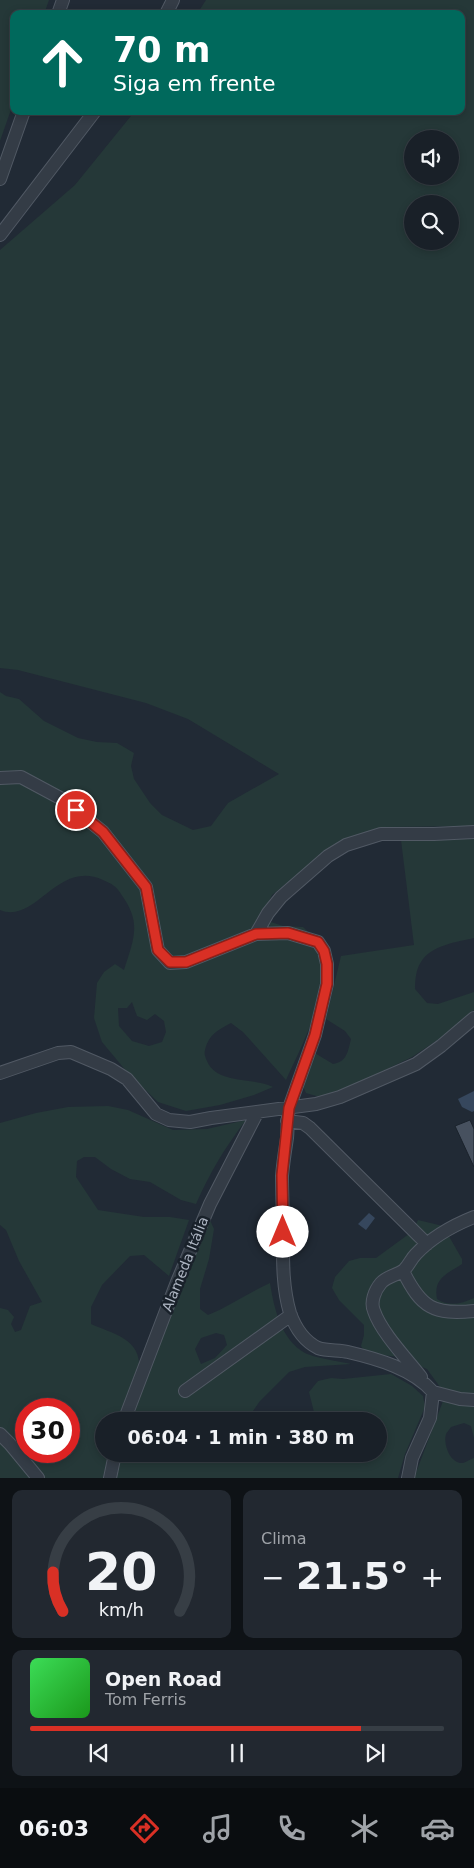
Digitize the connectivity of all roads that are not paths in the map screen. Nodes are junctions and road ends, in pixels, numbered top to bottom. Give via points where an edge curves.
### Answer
1 (23, 115) edge
2 (92, 115) edge
3 (0, 179) edge
4 (0, 235) edge
5 (0, 778) edge
6 (474, 832) edge
7 (256, 934) junction
8 (474, 1018) edge
9 (0, 1072) edge
10 (257, 1112) junction
11 (288, 1114) junction
12 (474, 1218) edge
13 (427, 1244) junction
14 (403, 1271) junction
15 (474, 1310) edge
16 (291, 1315) junction
17 (429, 1387) junction
18 (185, 1391) dead end
19 (474, 1400) edge
20 (127, 1412) edge
21 (0, 1434) edge
22 (113, 1462) edge
23 (38, 1478) edge
24 (110, 1478) edge
25 (408, 1478) edge

1 - 3 street
2 - 4 street
5 - 7 street via 21,777 62,799 103,832 146,887 158,950 170,962 186,962
6 - 7 street via 381,834 346,845 328,856 281,897
7 - 11 street via 288,933 318,942 327,964 327,984 315,1035
8 - 11 street via 416,1064 340,1097
9 - 10 street via 58,1053 71,1052 111,1068 127,1079 156,1114 169,1120 190,1122
10 - 11 street
10 - 20 street, Alameda Itália via 210,1204
11 - 13 street via 310,1128
11 - 16 street via 282,1175 283,1270
12 - 13 street via 461,1222
13 - 14 street
14 - 15 street via 411,1287 425,1304 434,1309 452,1313
14 - 17 street via 381,1283 373,1298 373,1310 382,1327
16 - 17 street via 299,1333 319,1348 375,1359 404,1371
16 - 18 street
17 - 19 street via 460,1399
17 - 25 street via 430,1418 412,1458
21 - 23 street
22 - 24 street

